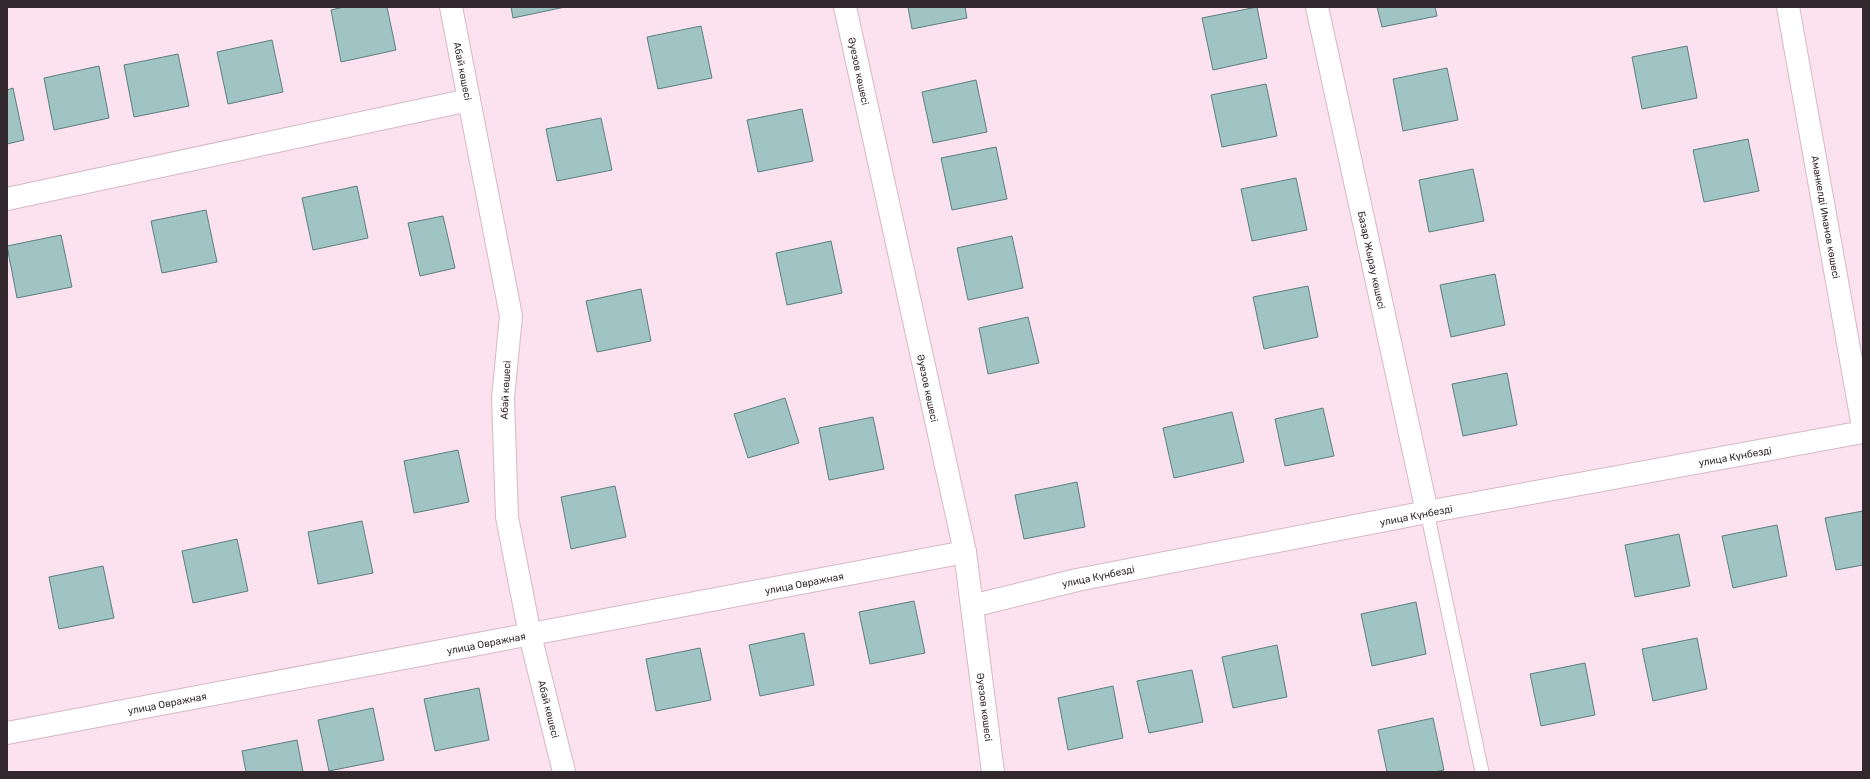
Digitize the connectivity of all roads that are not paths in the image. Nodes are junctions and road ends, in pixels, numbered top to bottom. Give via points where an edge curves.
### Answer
1 (451, 7) edge
2 (845, 7) edge
3 (1317, 7) edge
4 (1788, 7) edge
5 (469, 100) junction
6 (7, 199) edge
7 (1863, 426) edge
8 (1863, 432) edge
9 (1428, 512) junction
10 (964, 552) junction
11 (972, 606) junction
12 (530, 635) junction
13 (7, 733) edge
14 (564, 772) edge
15 (993, 772) edge
16 (1482, 772) edge

1 - 5 street, Абай көшесі
2 - 10 street, Әуезов көшесі
3 - 9 street, Базар Жырау көшесі
4 - 7 street, Аманкелді Иманов көшесі
5 - 6 street
5 - 12 street, Абай көшесі via 510,316 503,398 507,517
8 - 9 street, улица Күнбезді
9 - 11 street, улица Күнбезді via 1077,580
9 - 16 lane
10 - 11 street, Әуезов көшесі
10 - 12 street, улица Овражная
11 - 15 street, Әуезов көшесі
12 - 13 street, улица Овражная
12 - 14 street, Абай көшесі

